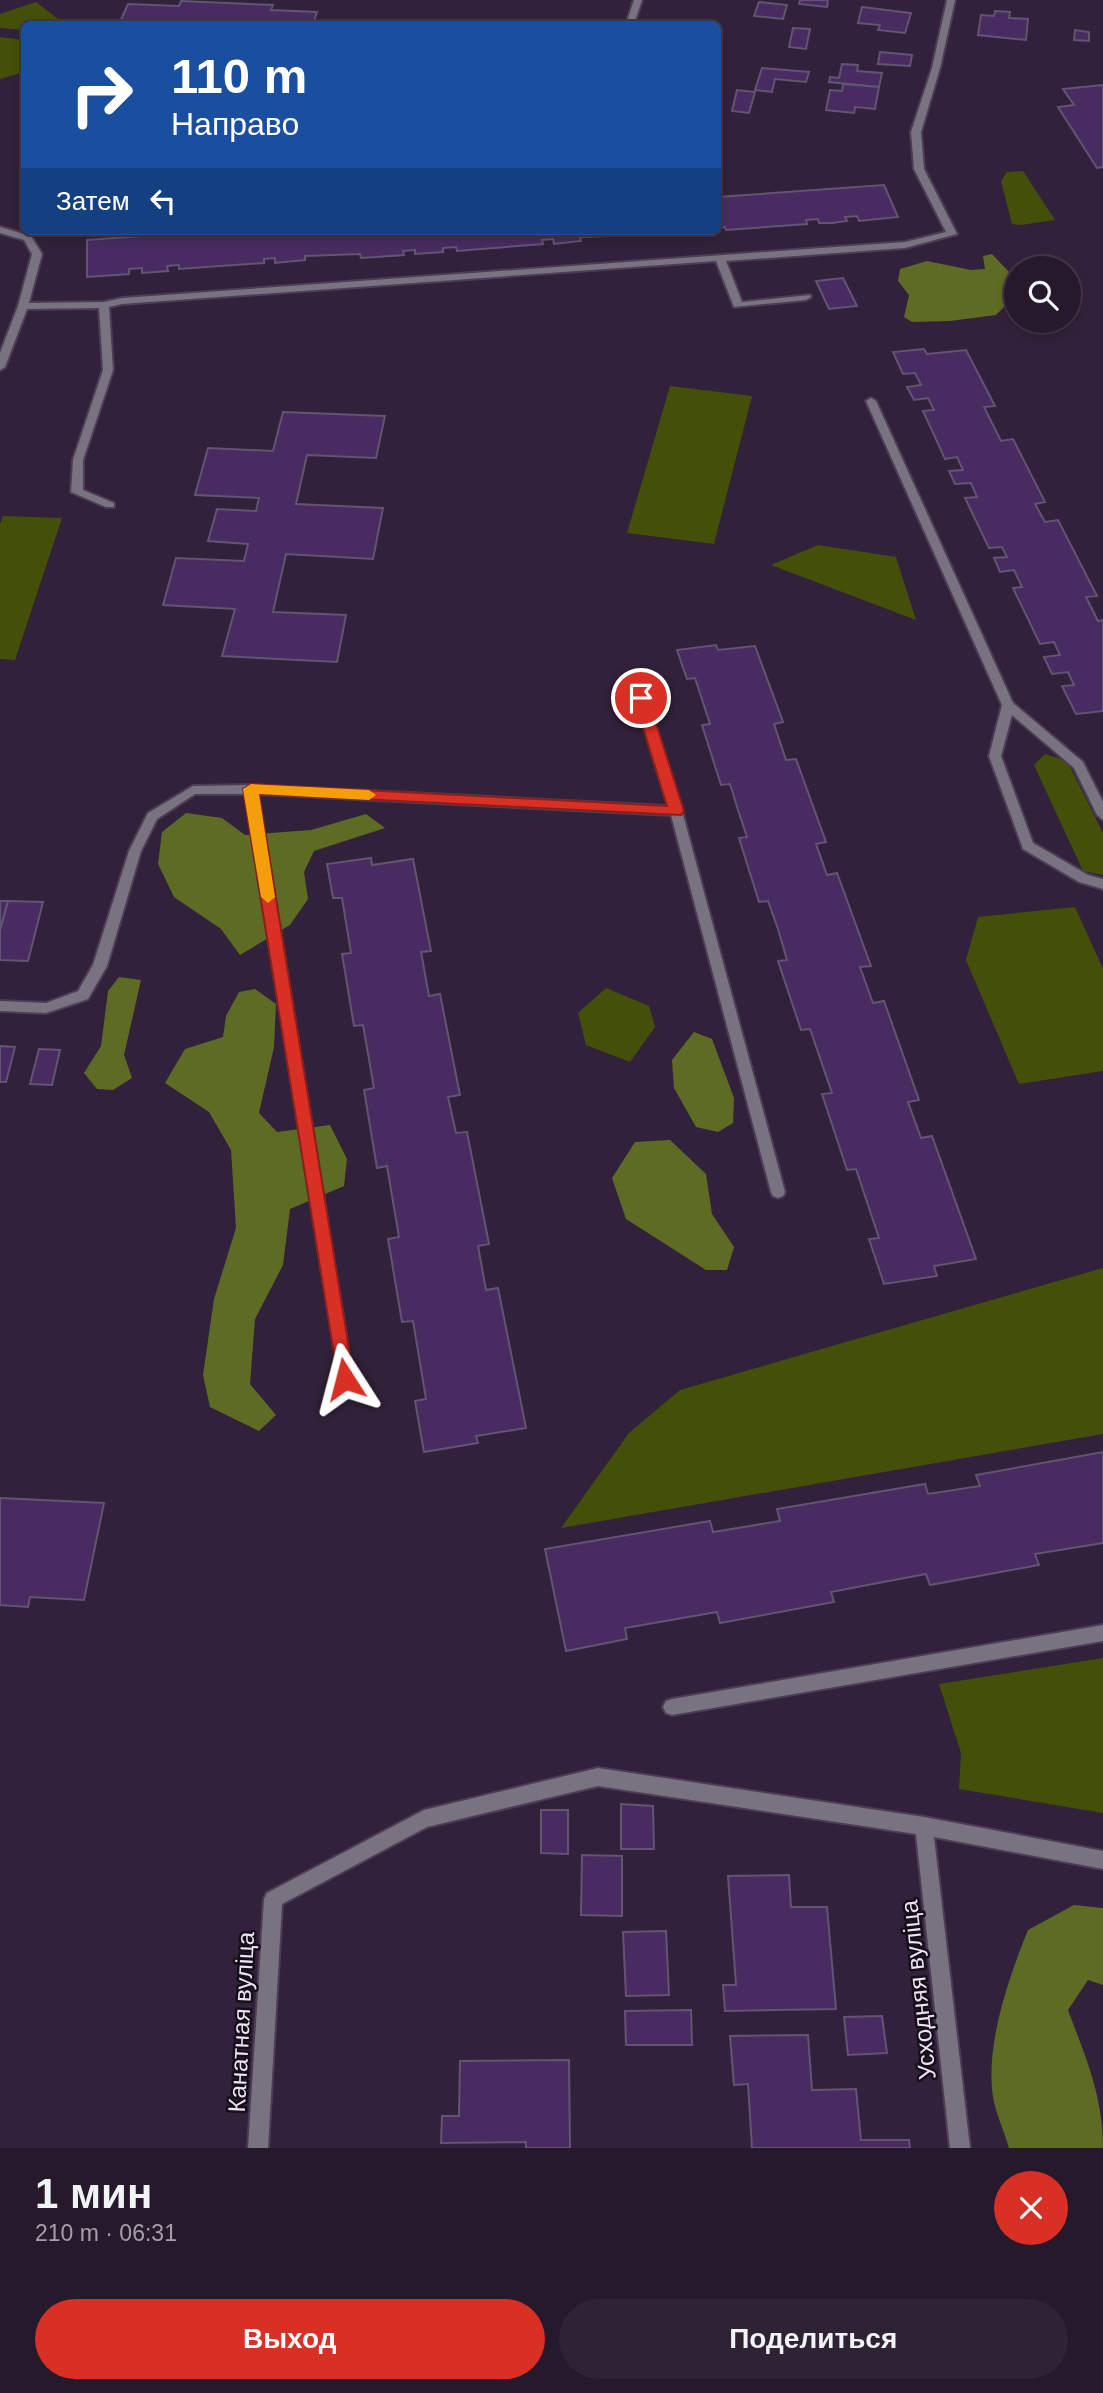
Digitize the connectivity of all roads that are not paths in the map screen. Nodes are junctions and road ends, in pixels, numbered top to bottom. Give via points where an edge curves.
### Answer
1 (638, 0) edge
2 (951, 0) edge
3 (631, 21) edge
4 (21, 229) edge
5 (0, 230) edge
6 (14, 234) junction
7 (720, 258) junction
8 (806, 297) dead end
9 (104, 305) junction
10 (23, 306) junction
11 (0, 367) edge
12 (871, 401) dead end
13 (110, 505) dead end
14 (641, 698) dead end
15 (1008, 705) junction
16 (251, 789) junction
17 (676, 811) junction
18 (1103, 815) edge
19 (1103, 884) edge
20 (0, 1006) edge
21 (778, 1192) dead end
22 (345, 1379) dead end
23 (1103, 1633) edge
24 (673, 1707) dead end
25 (925, 1826) junction
26 (1103, 1860) edge
27 (258, 2148) edge
28 (960, 2148) edge

1 - 3 street
2 - 7 street via 916,132 919,169 952,234 905,245
4 - 6 street
5 - 6 street
6 - 10 street via 28,238 37,254
7 - 8 street via 738,305
7 - 9 street
9 - 10 street
9 - 13 street via 108,370 78,460 77,492
10 - 11 street
12 - 15 street
14 - 17 street
15 - 18 street via 1079,765
15 - 19 street via 995,755 1028,846 1084,879
16 - 17 street
16 - 20 street via 193,790 152,816 135,851 100,966 83,995 46,1008
16 - 22 street
17 - 21 street
23 - 24 street
25 - 26 street
25 - 27 street, Канатная вуліца via 598,1777 424,1819 273,1899
25 - 28 street, Усходняя вуліца

